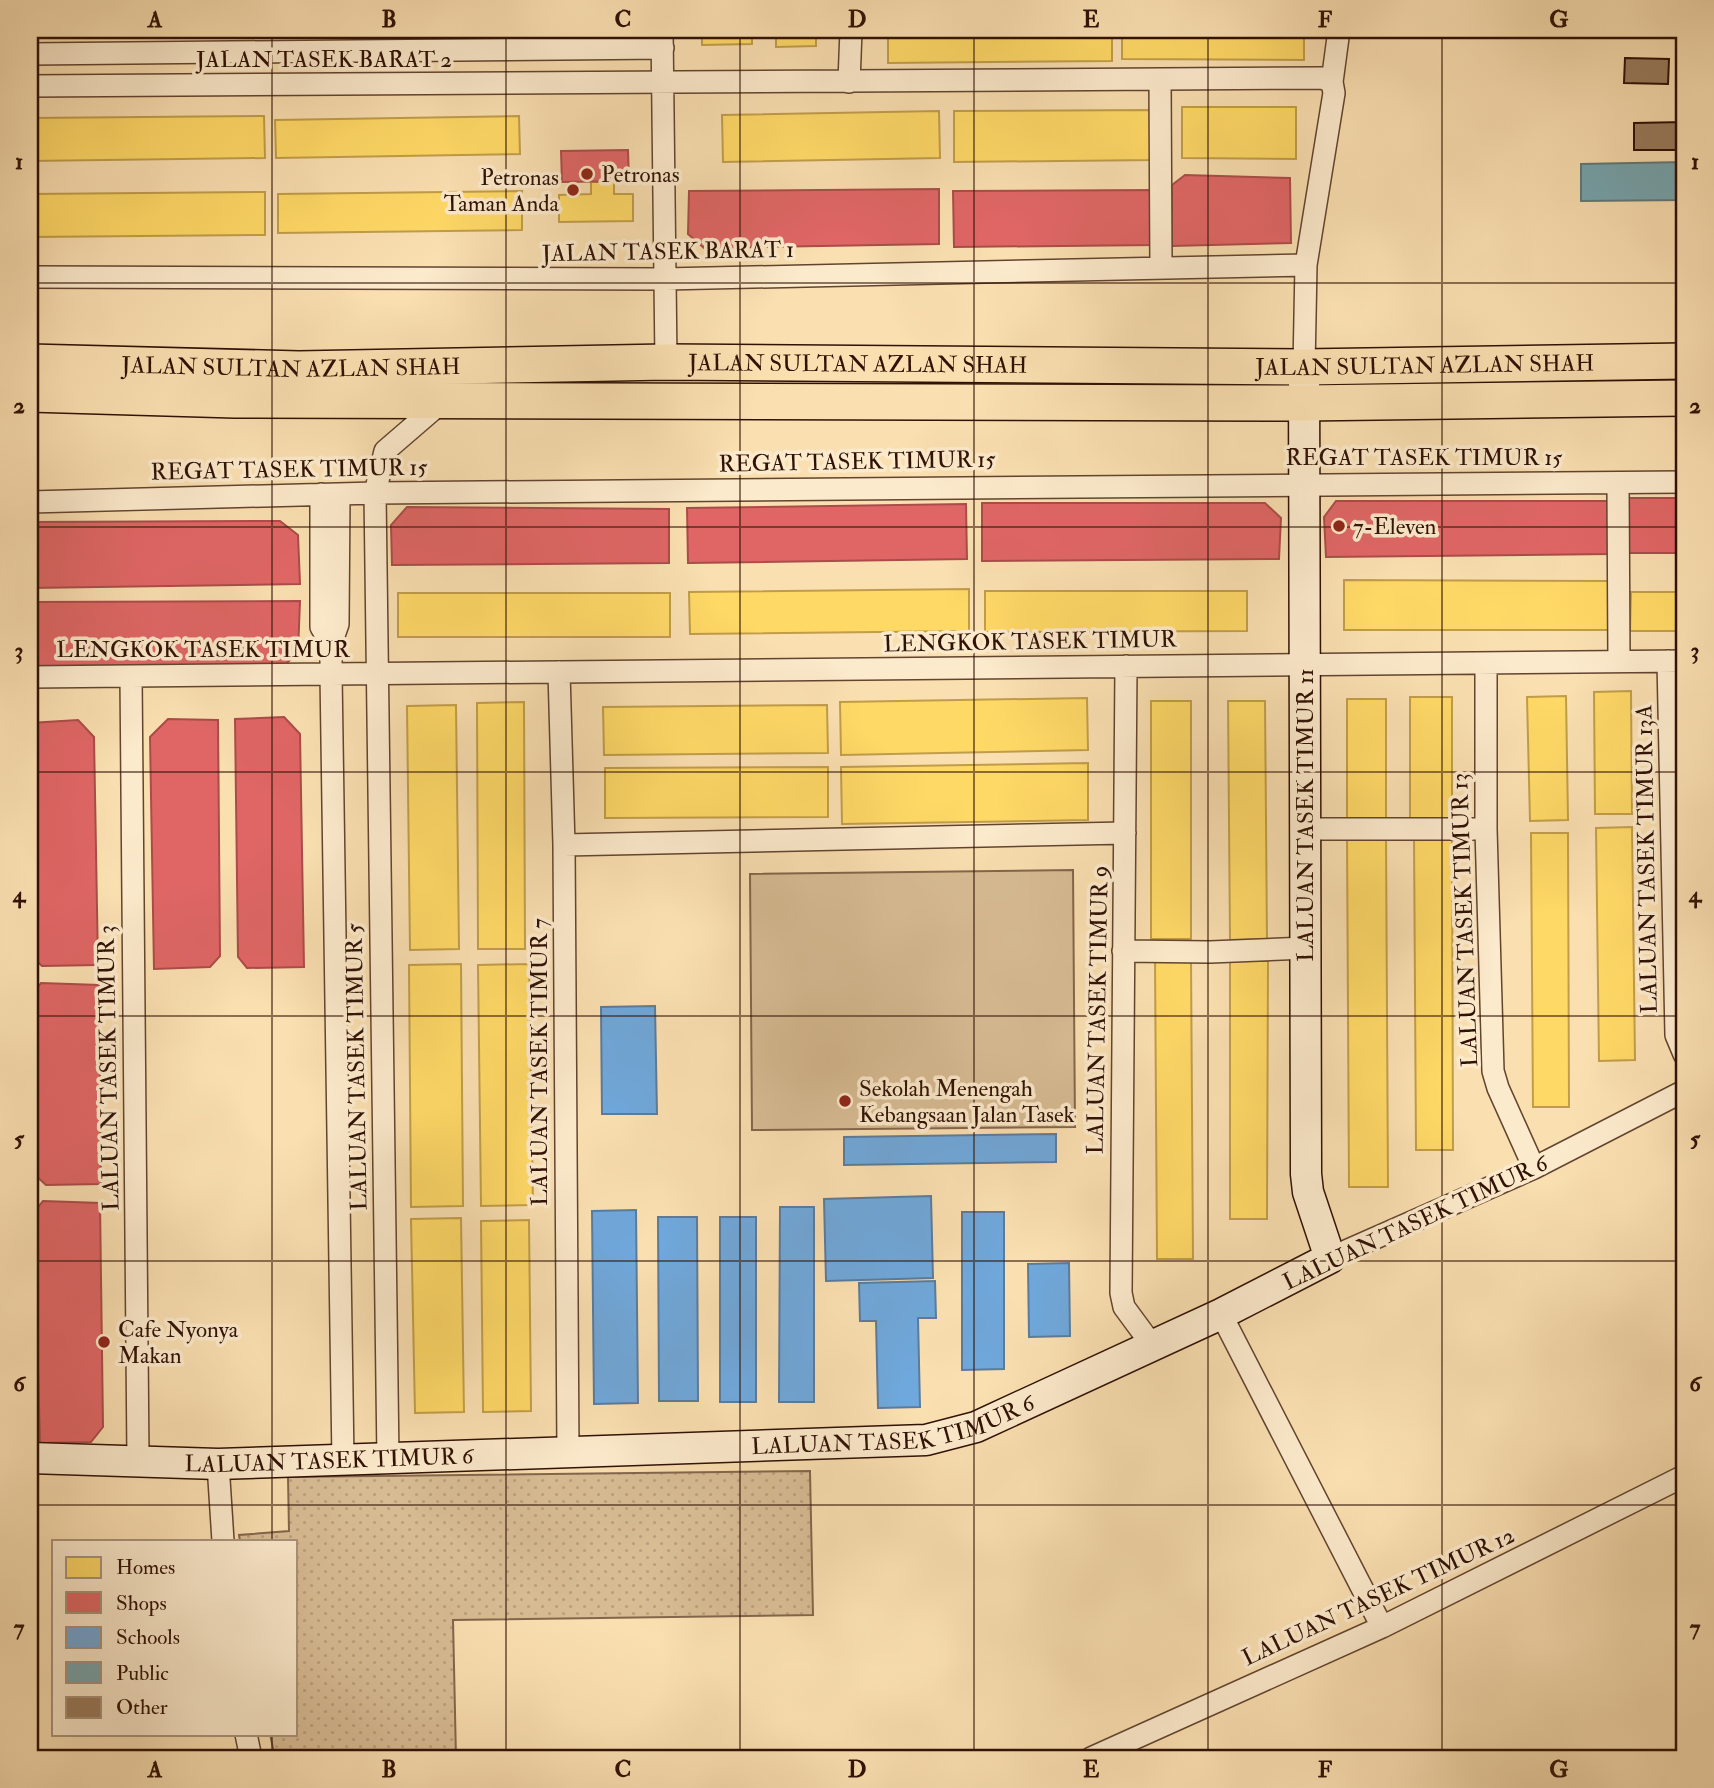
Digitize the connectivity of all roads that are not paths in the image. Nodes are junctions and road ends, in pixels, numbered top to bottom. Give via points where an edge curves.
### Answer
1 (851, 30) edge
2 (1339, 30) edge
3 (662, 39) edge
4 (30, 54) edge
5 (1160, 80) junction
6 (849, 82) junction
7 (1332, 82) junction
8 (663, 83) junction
9 (30, 86) edge
10 (1306, 265) junction
11 (1161, 268) junction
12 (30, 277) edge
13 (665, 279) junction
14 (1684, 360) edge
15 (30, 362) edge
16 (666, 362) junction
17 (1304, 367) junction
18 (30, 394) edge
19 (1684, 398) edge
20 (443, 401) junction
21 (1304, 403) junction
22 (1684, 482) edge
23 (1304, 483) junction
24 (1618, 483) junction
25 (375, 492) junction
26 (330, 494) junction
27 (30, 502) edge
28 (1619, 661) junction
29 (1676, 661) edge
30 (1486, 663) junction
31 (1305, 664) junction
32 (1126, 666) junction
33 (559, 672) junction
34 (331, 674) junction
35 (377, 675) junction
36 (131, 676) junction
37 (30, 677) edge
38 (1486, 828) junction
39 (1305, 829) junction
40 (1125, 833) junction
41 (564, 845) junction
42 (1306, 948) junction
43 (1123, 951) junction
44 (1684, 1054) edge
45 (1684, 1091) edge
46 (1534, 1168) junction
47 (1330, 1258) junction
48 (1221, 1314) junction
49 (1152, 1345) junction
50 (568, 1452) junction
51 (30, 1458) edge
52 (138, 1459) junction
53 (388, 1459) junction
54 (343, 1461) junction
55 (218, 1464) junction
56 (1684, 1476) edge
57 (223, 1540) edge
58 (1382, 1627) junction
59 (246, 1736) edge
60 (251, 1758) edge
61 (1091, 1758) edge

1 - 6 street
2 - 7 street
3 - 4 street
3 - 8 street
5 - 6 street, JALAN TASEK BARAT 2
5 - 7 street, JALAN TASEK BARAT 2 via 1322,78
5 - 11 street
6 - 8 street, JALAN TASEK BARAT 2
7 - 10 street via 1334,93
8 - 9 street, JALAN TASEK BARAT 2
8 - 13 street
10 - 11 street, JALAN TASEK BARAT 1
10 - 17 street
11 - 13 street, JALAN TASEK BARAT 1
12 - 13 street, JALAN TASEK BARAT 1
13 - 16 street
14 - 17 main road, JALAN SULTAN AZLAN SHAH
15 - 16 main road, JALAN SULTAN AZLAN SHAH via 299,369
16 - 17 main road, JALAN SULTAN AZLAN SHAH
17 - 21 street, LALUAN TASEK TIMUR 11
18 - 20 main road, JALAN SULTAN AZLAN SHAH
19 - 21 main road, JALAN SULTAN AZLAN SHAH
20 - 21 main road, JALAN SULTAN AZLAN SHAH
20 - 25 street, LENGKOK TASEK TIMUR via 385,451
21 - 23 street, LALUAN TASEK TIMUR 11
22 - 24 street, REGAT TASEK TIMUR 15
23 - 24 street, REGAT TASEK TIMUR 15
23 - 25 street, REGAT TASEK TIMUR 15
23 - 31 street, LALUAN TASEK TIMUR 11
24 - 28 street
25 - 26 street, REGAT TASEK TIMUR 15
25 - 35 street, LENGKOK TASEK TIMUR
26 - 27 street, REGAT TASEK TIMUR 15
26 - 34 street via 321,627 331,645
28 - 29 street, LENGKOK TASEK TIMUR
28 - 30 street, LENGKOK TASEK TIMUR
29 - 44 street, LALUAN TASEK TIMUR 13A via 1676,1035
30 - 31 street, LENGKOK TASEK TIMUR
30 - 38 street, LALUAN TASEK TIMUR 13
31 - 32 street, LENGKOK TASEK TIMUR
31 - 39 street, LALUAN TASEK TIMUR 11
32 - 33 street, LENGKOK TASEK TIMUR
32 - 40 street, LALUAN TASEK TIMUR 9
33 - 35 street, LENGKOK TASEK TIMUR
33 - 41 street, LALUAN TASEK TIMUR 7
34 - 35 street, LENGKOK TASEK TIMUR
34 - 36 street, LENGKOK TASEK TIMUR
34 - 54 street
35 - 53 street, LALUAN TASEK TIMUR 5
36 - 37 street, LENGKOK TASEK TIMUR
36 - 52 street, LALUAN TASEK TIMUR 3
38 - 39 street
38 - 46 street, LALUAN TASEK TIMUR 13 via 1493,1070
39 - 42 street, LALUAN TASEK TIMUR 11
40 - 41 street
40 - 43 street, LALUAN TASEK TIMUR 9
41 - 50 street, LALUAN TASEK TIMUR 7
42 - 43 street
42 - 47 street, LALUAN TASEK TIMUR 11 via 1306,1174
43 - 49 street, LALUAN TASEK TIMUR 9 via 1121,1293 1124,1307
45 - 46 street, LALUAN TASEK TIMUR 6
46 - 47 street, LALUAN TASEK TIMUR 6
47 - 48 street, LALUAN TASEK TIMUR 6
48 - 49 street, LALUAN TASEK TIMUR 6
48 - 58 street
49 - 50 street, LALUAN TASEK TIMUR 6 via 976,1427 926,1440
50 - 53 street, LALUAN TASEK TIMUR 6
51 - 52 street, LALUAN TASEK TIMUR 6
52 - 55 street, LALUAN TASEK TIMUR 6
53 - 54 street, LALUAN TASEK TIMUR 6
54 - 55 street, LALUAN TASEK TIMUR 6
55 - 57 street
56 - 58 street, LALUAN TASEK TIMUR 12
58 - 61 street, LALUAN TASEK TIMUR 12
59 - 60 street

